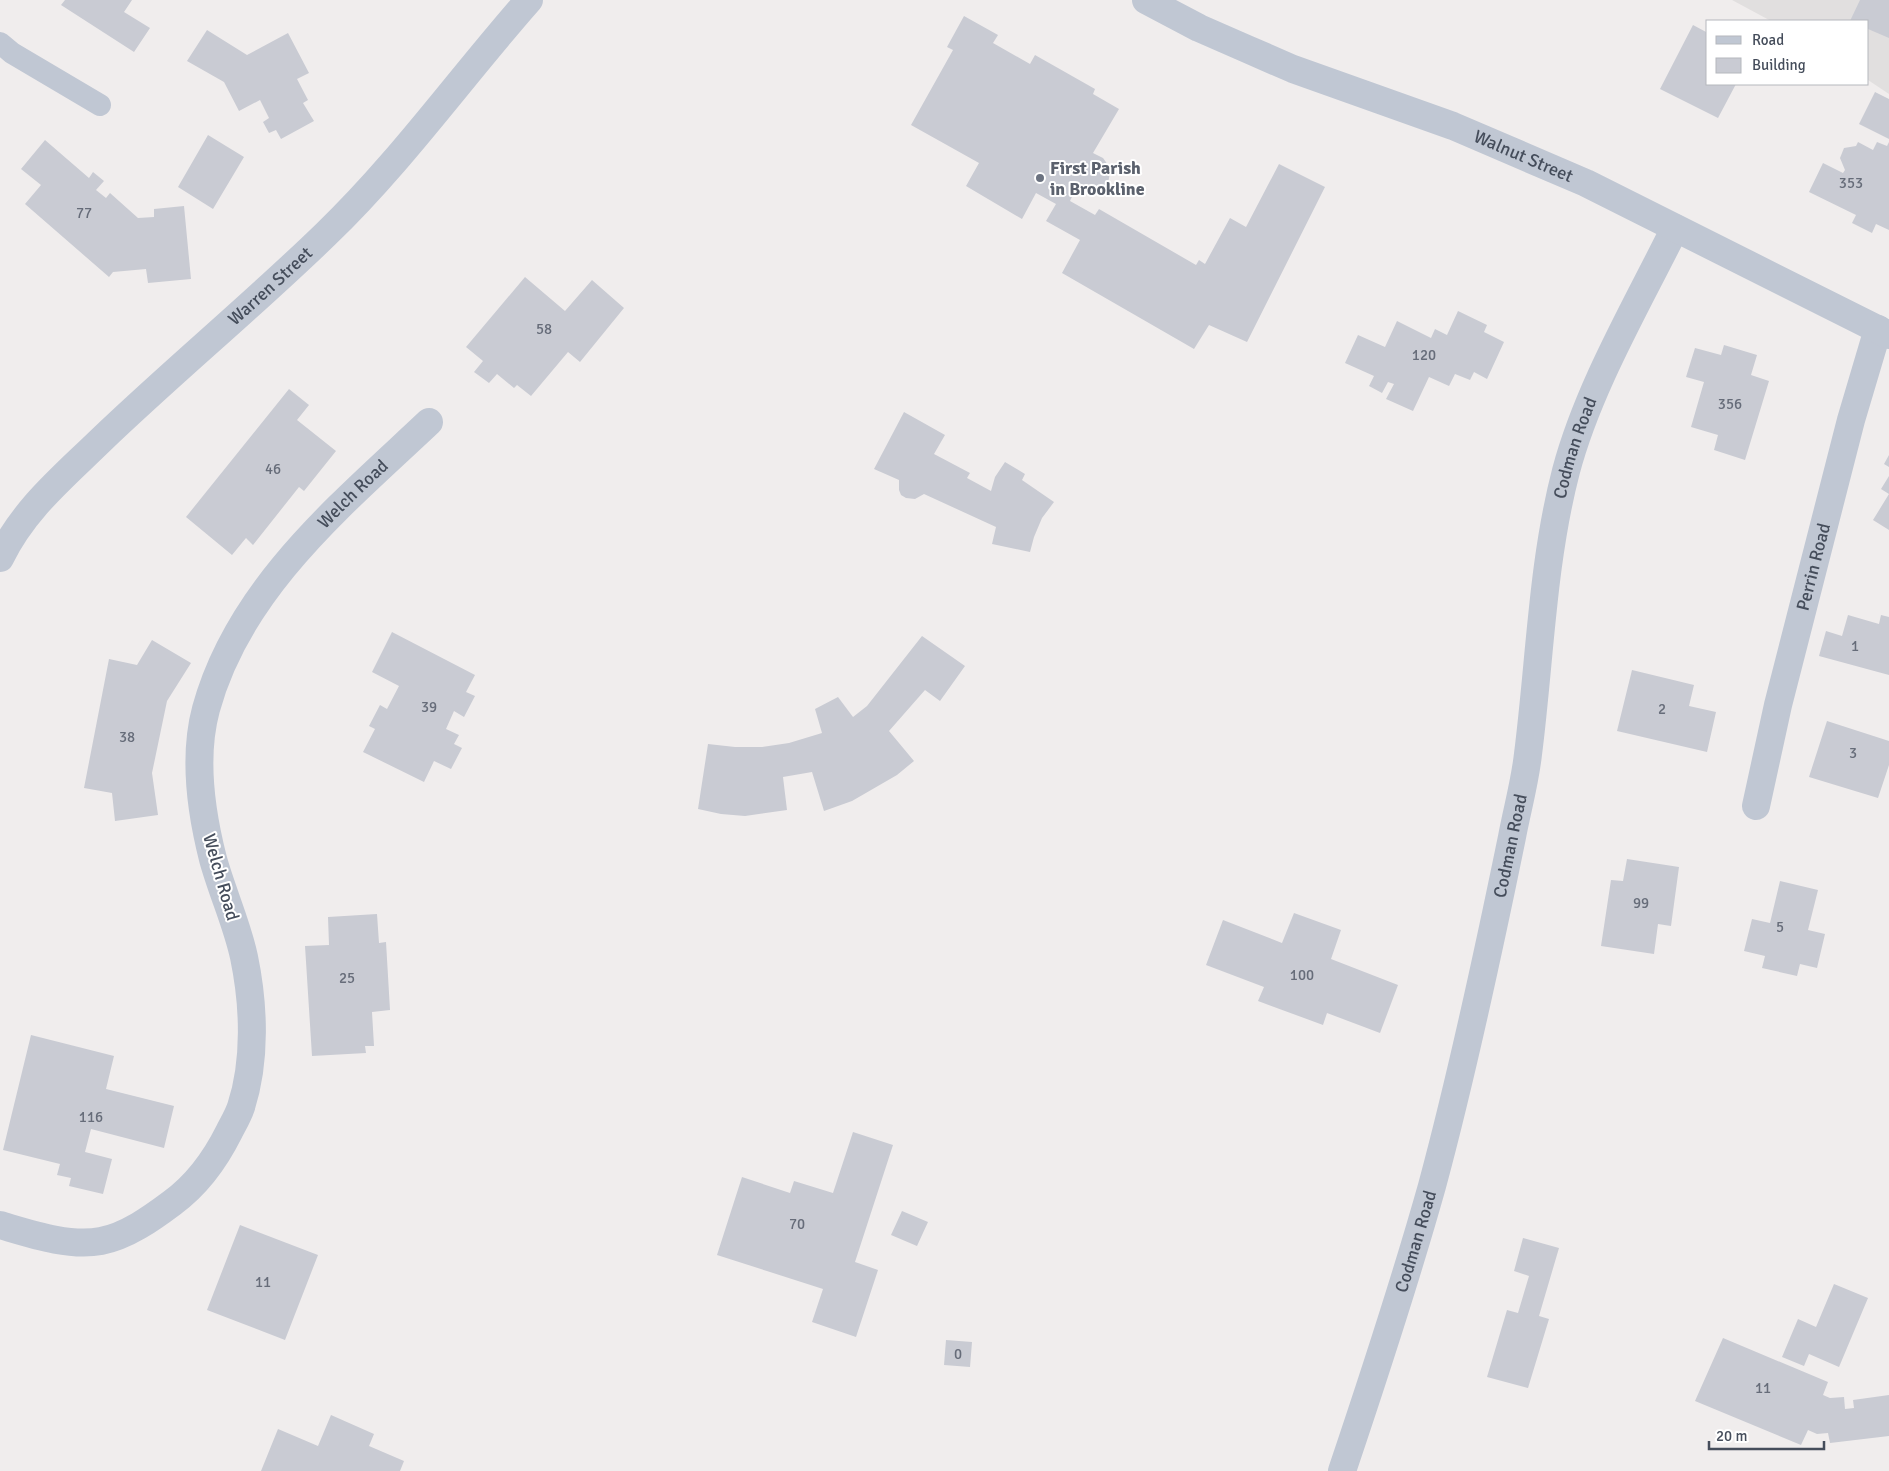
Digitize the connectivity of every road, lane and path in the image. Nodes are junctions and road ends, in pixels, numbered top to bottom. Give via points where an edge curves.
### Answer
1 (1146, 0) edge
2 (522, 2) edge
3 (0, 43) edge
4 (100, 105) dead end
5 (1675, 228) junction
6 (1883, 332) edge
7 (429, 422) dead end
8 (0, 558) edge
9 (1756, 806) dead end
10 (0, 1225) edge
11 (1342, 1471) edge

1 - 5 street, Walnut Street via 1199,28 1293,68 1453,126 1586,183
2 - 8 street, Warren Street via 406,147 329,232 45,493 26,515
3 - 4 lane
5 - 6 street, Walnut Street
5 - 11 street, Codman Road via 1612,355 1567,468 1556,515 1528,758 1498,904 1432,1184
6 - 9 street, Perrin Road via 1851,420 1778,705
7 - 10 street, Welch Road via 320,525 261,595 235,637 206,709 200,737 203,808 213,859 244,957 252,1046 241,1109 220,1149 204,1173 183,1195 155,1215 102,1241 74,1242

